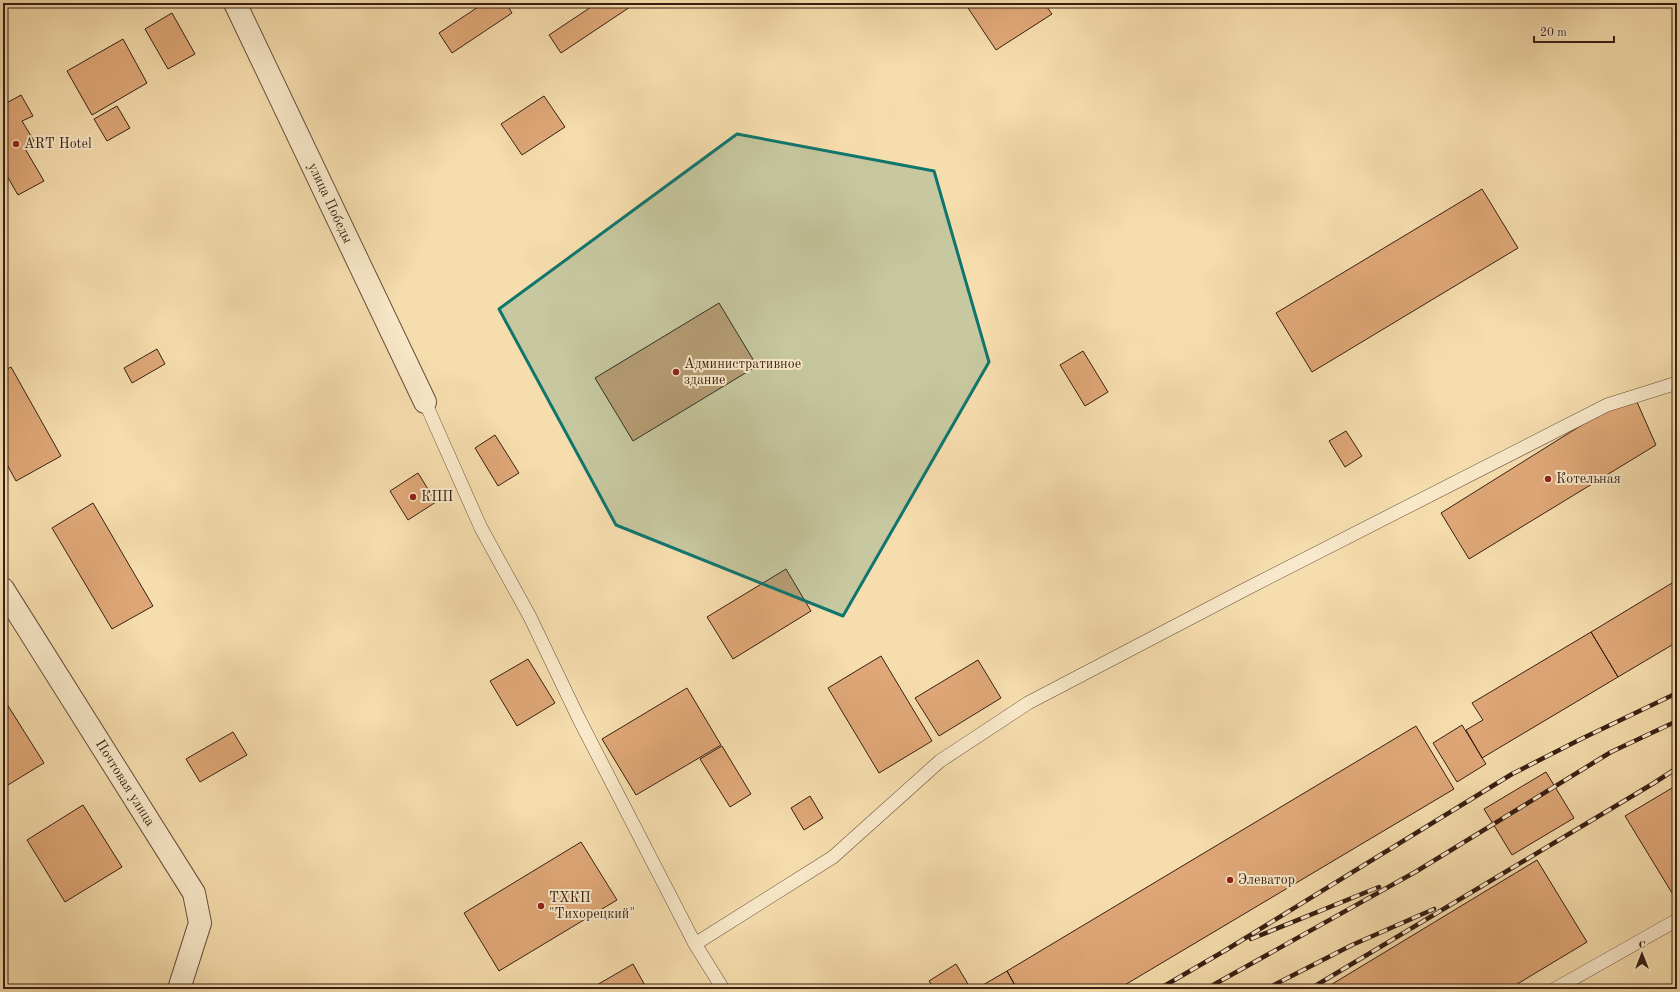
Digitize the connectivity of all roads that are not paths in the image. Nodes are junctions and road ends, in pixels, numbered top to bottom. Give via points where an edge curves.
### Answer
1 (235, 3) edge
2 (1677, 383) edge
3 (425, 402) joint
4 (3, 589) edge
5 (1677, 920) edge
6 (694, 944) junction
7 (179, 989) edge
8 (723, 989) edge
9 (1554, 989) edge

1 - 3 street, улица Победы
2 - 6 lane via 1607,405 1028,703 940,761 833,856
3 - 6 lane via 481,528 530,617
4 - 7 street, Почтовая улица via 194,893 200,923
5 - 9 lane
6 - 8 lane

